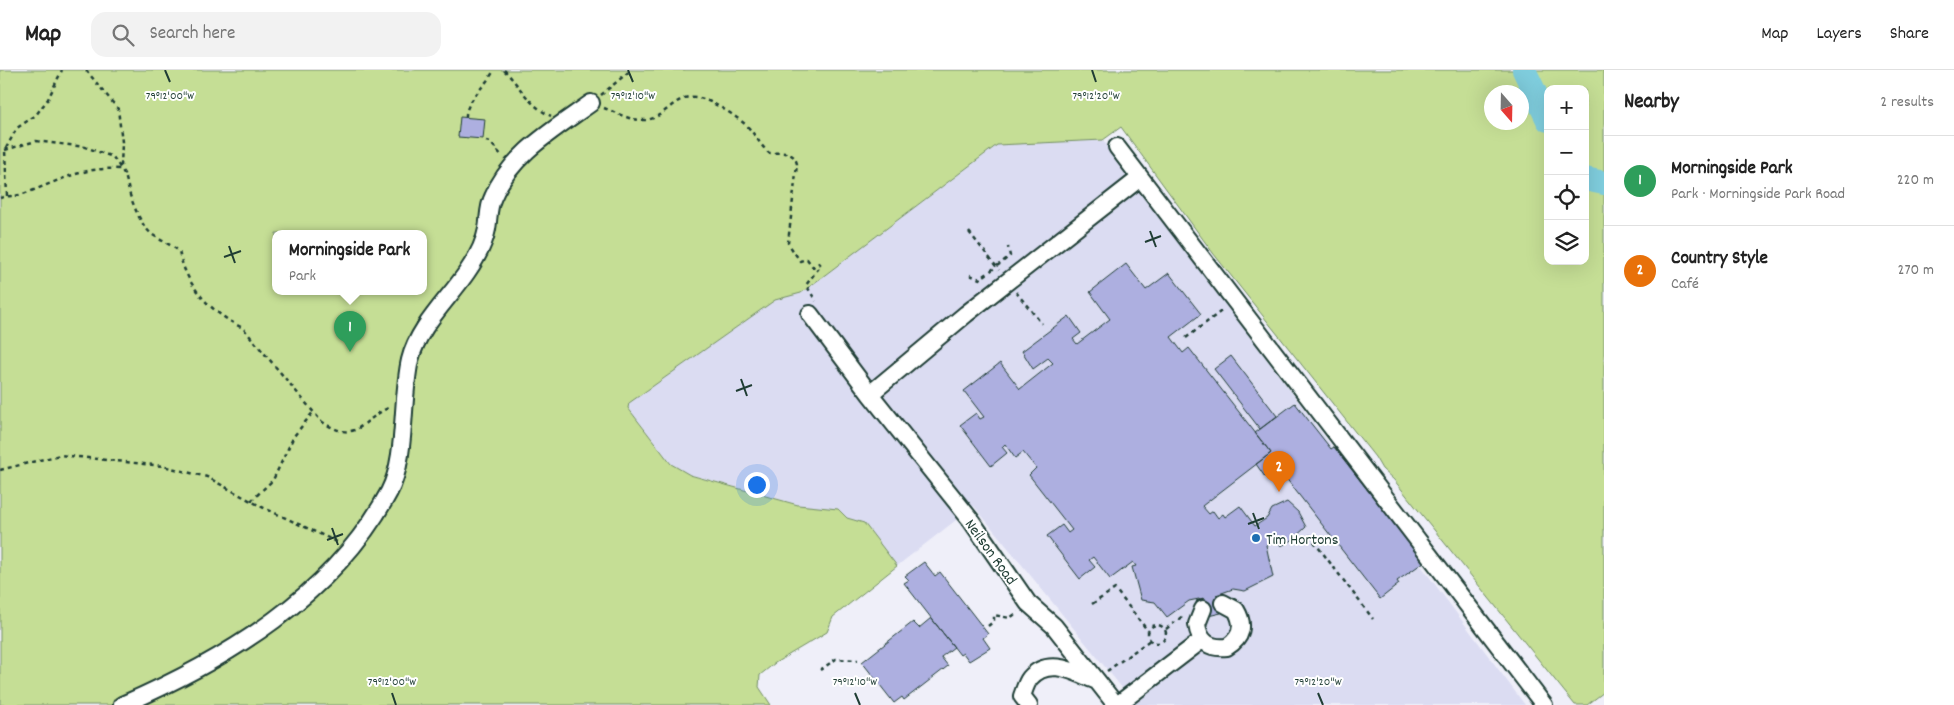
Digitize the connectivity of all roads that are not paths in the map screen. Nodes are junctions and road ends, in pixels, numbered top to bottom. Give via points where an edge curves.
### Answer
1 (591, 103) road end
2 (1117, 147) dead end
3 (1140, 178) junction
4 (810, 314) dead end
5 (870, 394) junction
6 (1223, 603) dead end
7 (1203, 610) dead end
8 (1202, 640) junction
9 (1096, 680) junction
10 (122, 705) edge
11 (1029, 705) edge
12 (1116, 705) edge
13 (1544, 705) edge

1 - 10 street via 514,164 493,195 479,253 421,335 410,358 395,476 376,513 350,548 316,586 251,636 187,676
2 - 3 street
3 - 5 street
3 - 13 street
4 - 5 street, Neilson Road
5 - 9 street, Neilson Road via 970,519 1028,603 1054,626
6 - 8 street via 1236,610 1240,618 1242,626 1238,637 1227,646 1218,648
7 - 8 street via 1197,624
8 - 12 street
9 - 11 street via 1058,666 1048,667 1030,678 1022,696
9 - 12 street, Neilson Road

